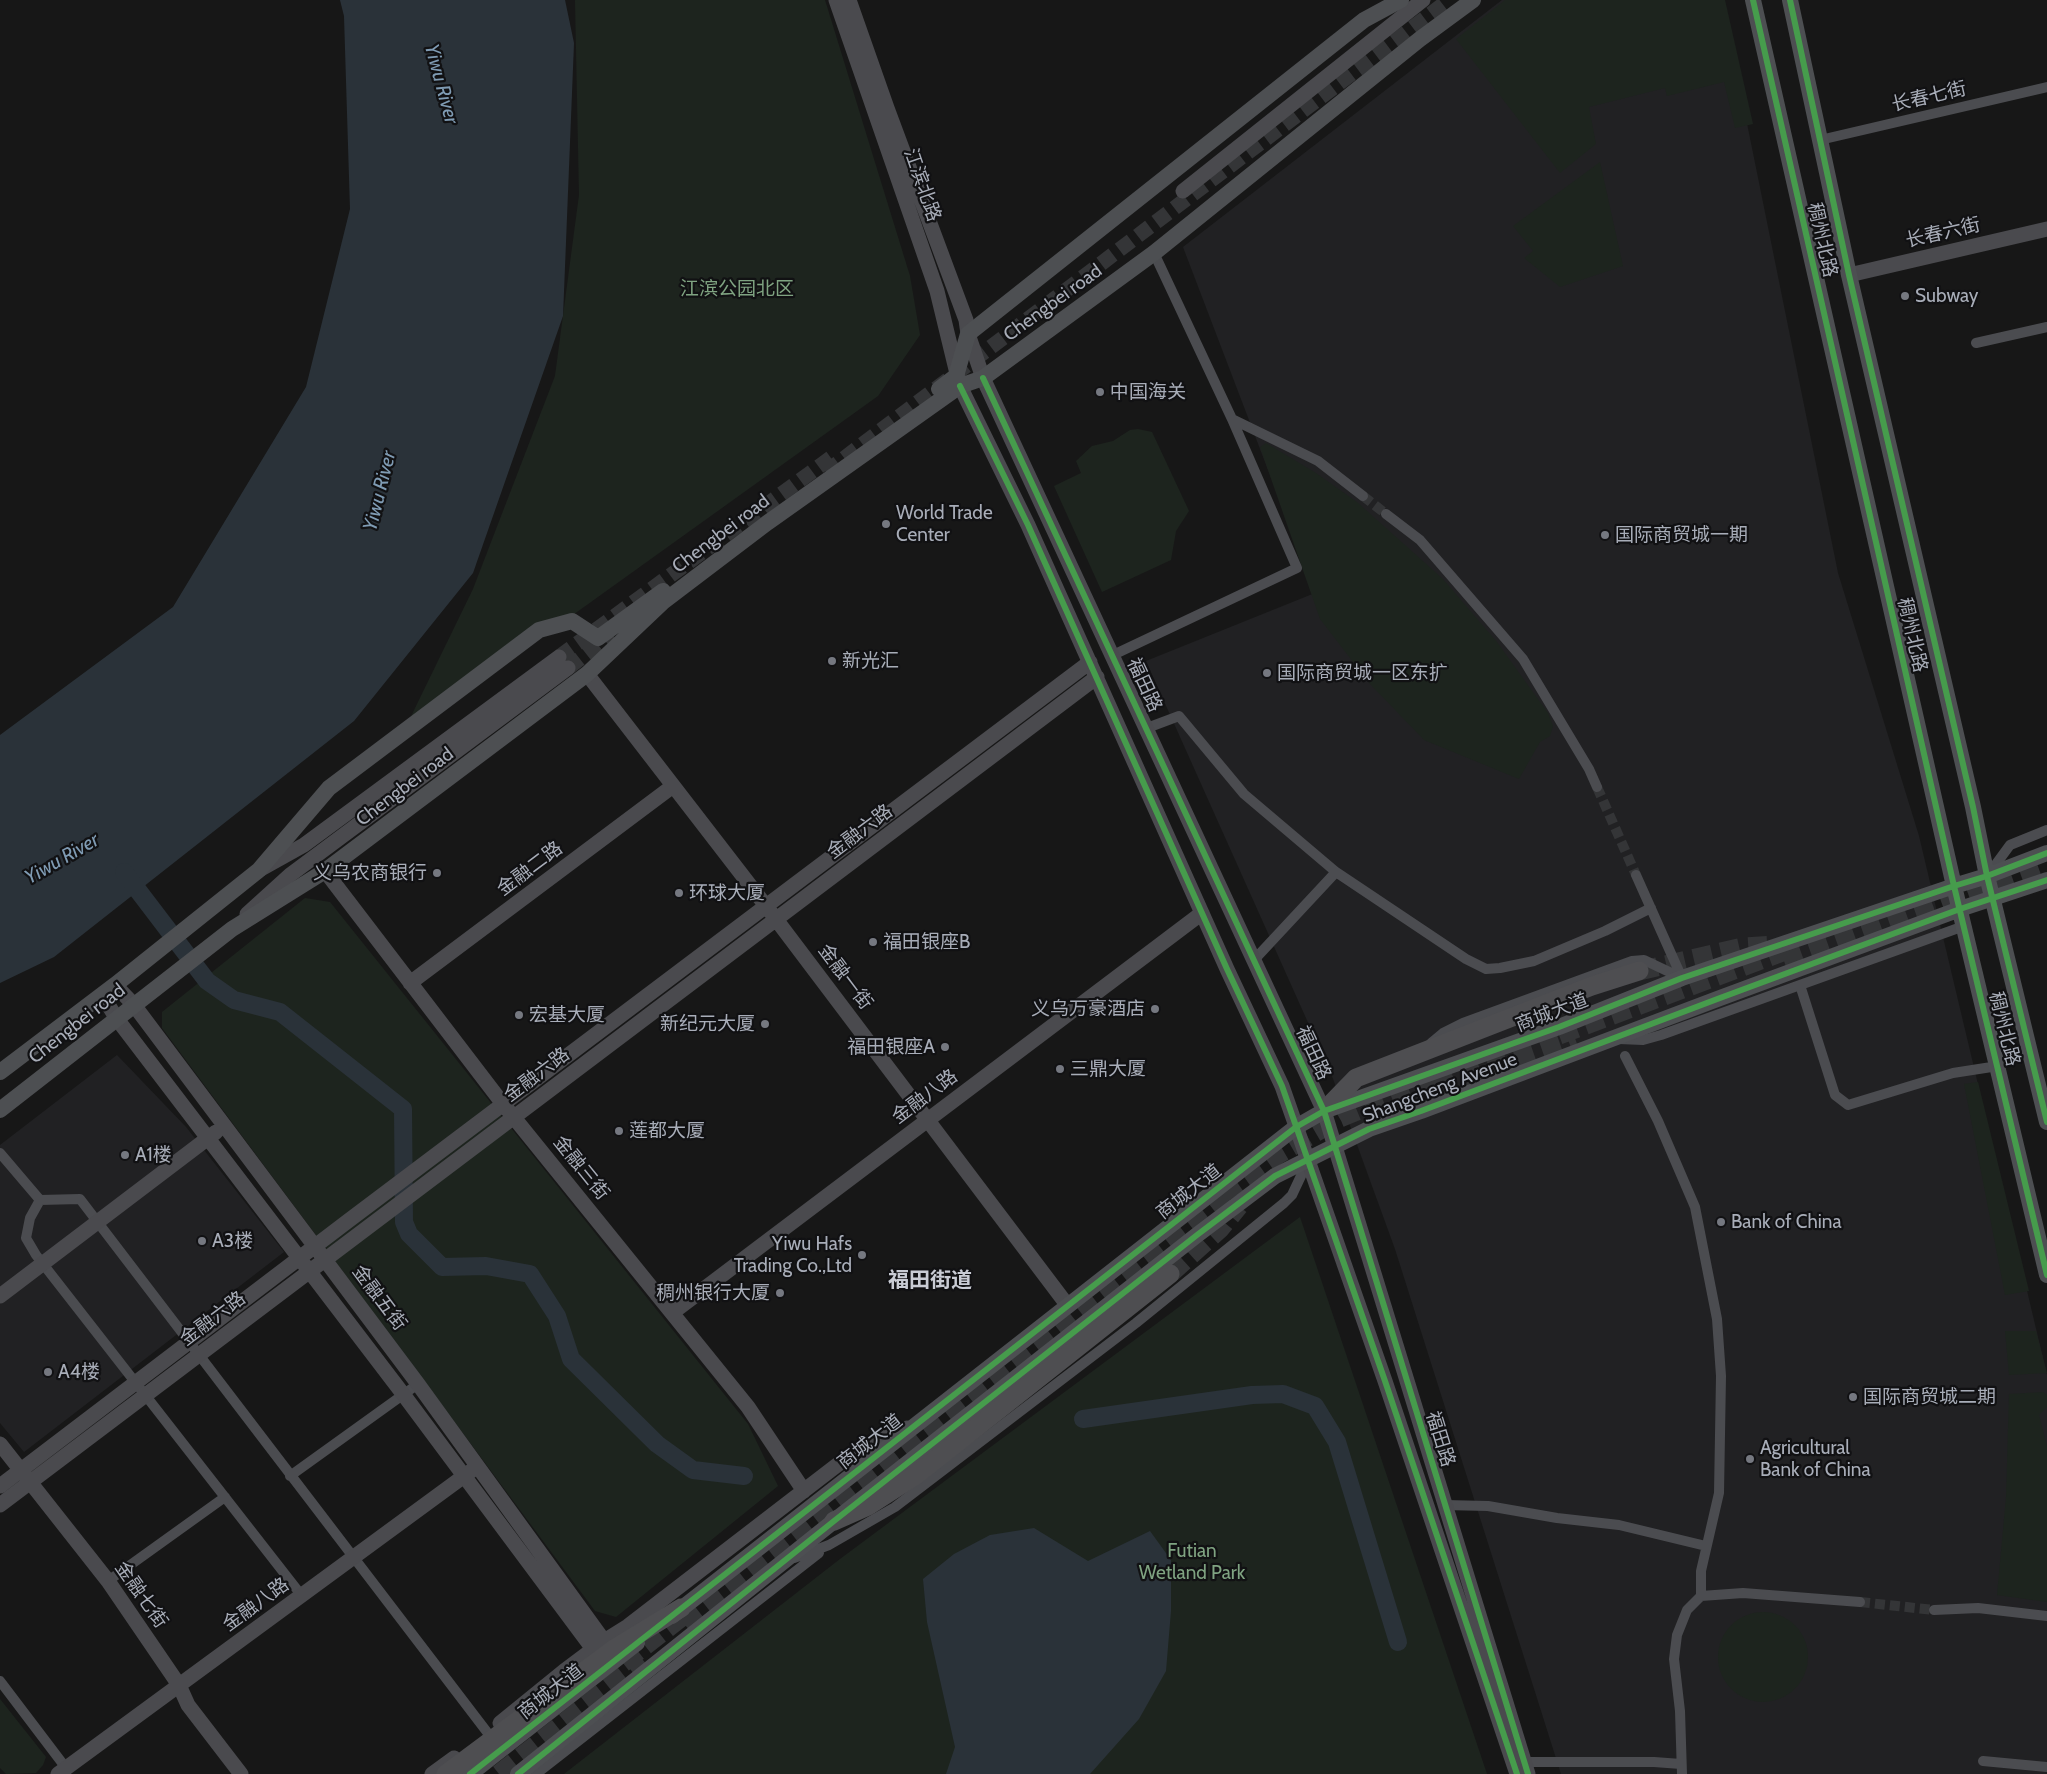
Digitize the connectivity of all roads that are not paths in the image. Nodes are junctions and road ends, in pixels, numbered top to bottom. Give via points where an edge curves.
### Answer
1 (836, 0) edge
2 (850, 0) edge
3 (1401, 0) edge
4 (1423, 0) edge
5 (1473, 0) edge
6 (1752, 0) edge
7 (1790, 0) edge
8 (2047, 87) edge
9 (1820, 140) junction
10 (1183, 190) dead end
11 (2047, 229) edge
12 (1154, 253) junction
13 (1849, 276) junction
14 (2047, 326) edge
15 (968, 334) junction
16 (1976, 343) dead end
17 (984, 378) junction
18 (958, 381) junction
19 (1232, 419) junction
20 (1363, 496) tunnel mouth
21 (1386, 514) tunnel mouth
22 (1113, 655) junction
23 (1090, 662) junction
24 (587, 674) junction
25 (1097, 677) junction
26 (1147, 728) junction
27 (673, 786) junction
28 (1597, 787) tunnel mouth
29 (2047, 830) edge
30 (2047, 853) edge
31 (259, 870) junction
32 (325, 871) junction
33 (1336, 872) junction
34 (1636, 875) tunnel mouth
35 (1987, 876) junction
36 (2047, 880) edge
37 (1954, 886) junction
38 (1993, 899) junction
39 (766, 906) junction
40 (1650, 908) junction
41 (1960, 909) junction
42 (1202, 913) junction
43 (776, 920) junction
44 (1964, 926) junction
45 (226, 933) junction
46 (1254, 960) junction
47 (1639, 971) tunnel mouth
48 (1682, 978) junction
49 (410, 984) junction
50 (1800, 985) junction
51 (108, 990) junction
52 (134, 1005) junction
53 (117, 1019) junction
54 (1613, 1038) junction
55 (1414, 1056) junction
56 (1625, 1056) dead end
57 (1998, 1066) junction
58 (0, 1072) edge
59 (503, 1104) junction
60 (0, 1110) edge
61 (1324, 1111) junction
62 (514, 1117) junction
63 (928, 1120) junction
64 (2047, 1122) edge
65 (223, 1126) junction
66 (1296, 1128) junction
67 (208, 1137) junction
68 (1336, 1147) junction
69 (0, 1153) edge
70 (1308, 1161) junction
71 (40, 1200) junction
72 (98, 1222) junction
73 (315, 1246) junction
74 (300, 1258) junction
75 (325, 1260) junction
76 (43, 1264) junction
77 (310, 1271) junction
78 (1170, 1274) tunnel mouth
79 (2047, 1275) edge
80 (0, 1296) edge
81 (1068, 1306) junction
82 (672, 1313) junction
83 (190, 1342) junction
84 (200, 1354) junction
85 (136, 1383) junction
86 (418, 1384) junction
87 (403, 1394) junction
88 (146, 1395) junction
89 (916, 1425) junction
90 (0, 1444) edge
91 (471, 1472) junction
92 (25, 1476) junction
93 (290, 1476) junction
94 (0, 1486) edge
95 (804, 1491) junction
96 (225, 1497) junction
97 (0, 1505) edge
98 (1444, 1505) junction
99 (834, 1521) junction
100 (829, 1545) junction
101 (1706, 1546) junction
102 (355, 1558) junction
103 (780, 1564) junction
104 (108, 1581) junction
105 (302, 1596) junction
106 (1700, 1596) junction
107 (1860, 1602) tunnel mouth
108 (681, 1608) junction
109 (1934, 1610) tunnel mouth
110 (2047, 1616) edge
111 (599, 1645) junction
112 (0, 1681) edge
113 (179, 1685) junction
114 (487, 1732) junction
115 (1983, 1761) dead end
116 (2047, 1767) edge
117 (1521, 1768) edge
118 (1681, 1769) edge
119 (62, 1771) edge
120 (241, 1774) edge
121 (432, 1774) edge
122 (446, 1774) edge
123 (470, 1774) edge
124 (518, 1774) edge
125 (536, 1774) edge

1 - 18 street, 江滨北路 via 937,290
2 - 15 street, 江滨北路 via 966,320
3 - 15 main road, Chengbei road via 1364,20
4 - 10 street
5 - 12 main road, Chengbei road
6 - 37 main road, 稠州北路
7 - 9 main road, 稠州北路
8 - 9 street, 长春七街
9 - 13 main road, 稠州北路
11 - 13 street, 长春六街
12 - 17 main road, Chengbei road
12 - 19 street
13 - 35 main road, 稠州北路
14 - 16 street
15 - 17 street, 江滨北路
15 - 18 main road
17 - 18 main road, Chengbei road
17 - 22 street, 福田路
18 - 23 street, 福田路
18 - 24 main road, Chengbei road via 663,602
18 - 31 main road, Chengbei road via 598,638 572,621 539,630 329,788
19 - 20 street via 1318,462
19 - 22 street via 1297,568
21 - 28 street via 1420,540 1524,659
22 - 26 street, 福田路
23 - 25 street, 福田路
23 - 39 street, 金融六路
24 - 27 street, 金融一街
24 - 32 main road, Chengbei road
25 - 42 street, 福田路
25 - 43 street, 金融六路
26 - 33 street via 1179,716 1244,794
26 - 46 street, 福田路
27 - 39 street, 金融一街
27 - 49 street, 金融二路
29 - 35 street via 2010,845
30 - 35 main road, 商城大道
31 - 45 street via 304,845 563,662 290,875
31 - 51 main road, Chengbei road
32 - 45 main road, Chengbei road
32 - 49 street, 金融三街
33 - 40 street via 1486,969 1534,961
33 - 46 street
34 - 40 street
35 - 37 main road, 商城大道
35 - 38 main road, 稠州北路
36 - 38 main road, Shangcheng Avenue
37 - 41 main road, 稠州北路
37 - 48 main road, 商城大道
38 - 41 main road, Shangcheng Avenue
38 - 64 main road, 稠州北路
39 - 43 street, 金融一街
39 - 59 street, 金融六路
40 - 48 street
41 - 44 main road, 稠州北路
41 - 54 main road, Shangcheng Avenue
42 - 63 street, 金融八路
42 - 66 street, 福田路 via 1282,1086
43 - 62 street, 金融六路
43 - 63 street, 金融一街
44 - 50 street
44 - 57 main road, 稠州北路
45 - 52 main road, Chengbei road
46 - 61 street, 福田路
47 - 55 highway via 1592,986
48 - 55 street via 1644,960 1632,961 1463,1023 1443,1033
48 - 61 main road, 商城大道 via 1559,1027
49 - 59 street, 金融三街
50 - 54 street via 1661,1035 1643,1040
50 - 57 street via 1835,1095 1848,1105 1953,1073
51 - 52 street, 金融五街
51 - 53 street, 金融五街
51 - 58 main road, Chengbei road
52 - 53 main road, Chengbei road
52 - 65 street, 金融五街
53 - 60 main road, Chengbei road
53 - 67 street, 金融五街
54 - 68 main road, Shangcheng Avenue via 1369,1129
55 - 61 highway via 1356,1078
56 - 101 street via 1658,1121 1695,1207 1717,1319 1721,1385 1719,1493
57 - 79 main road, 稠州北路
59 - 62 street, 金融三街
59 - 73 street, 金融六路
61 - 66 main road, 商城大道
61 - 68 street, 福田路
62 - 75 street, 金融六路
62 - 82 street, 金融三街
63 - 81 street, 金融一街
63 - 82 street, 金融八路
65 - 67 street
65 - 73 street, 金融五街
66 - 70 street, 福田路
66 - 81 main road, 商城大道
67 - 72 street
67 - 74 street, 金融五街
68 - 70 main road, Shangcheng Avenue
68 - 98 street, 福田路
69 - 71 street
70 - 99 main road, Shangcheng Avenue via 1275,1176 1228,1211
70 - 100 street via 1292,1195 1284,1203 1144,1317 895,1507
70 - 117 street, 福田路
71 - 72 street via 80,1199
71 - 76 street via 30,1218 26,1238
72 - 76 street
72 - 83 street
73 - 74 street, 金融六路
73 - 75 street, 金融五街
74 - 77 street, 金融五街
74 - 83 street, 金融六路
75 - 77 street, 金融六路
75 - 86 street, 金融五街
76 - 80 street
76 - 85 street
77 - 84 street, 金融六路
77 - 87 street, 金融五街
78 - 99 highway via 916,1475 868,1506
81 - 89 main road, 商城大道
82 - 95 street, 金融三街 via 748,1407
83 - 84 street
83 - 85 street, 金融六路
84 - 88 street, 金融六路
84 - 93 street
85 - 88 street
85 - 92 street, 金融六路
86 - 87 street
86 - 91 street, 金融五街
87 - 91 street, 金融五街
87 - 93 street
88 - 92 street, 金融六路
88 - 96 street
89 - 95 street via 858,1449
89 - 108 main road, 商城大道
90 - 92 street, 金融七街
91 - 102 street, 金融八路
91 - 111 street, 金融五街
92 - 94 street, 金融六路
92 - 97 street, 金融六路
92 - 104 street, 金融七街
93 - 102 street
95 - 111 street
96 - 104 street
96 - 105 street
98 - 101 street via 1488,1506 1619,1525
98 - 117 street, 福田路
99 - 103 main road, Shangcheng Avenue
100 - 103 street
100 - 125 street
101 - 106 street
102 - 105 street, 金融八路
102 - 114 street
103 - 124 main road, Shangcheng Avenue
104 - 113 street, 金融七街
105 - 113 street, 金融八路
106 - 107 street via 1743,1593
106 - 118 street via 1687,1610 1677,1635 1674,1659 1680,1710
108 - 122 highway via 614,1649
108 - 123 main road, 商城大道
109 - 110 street via 1978,1608
111 - 114 street
112 - 119 street
113 - 119 street, 金融八路
113 - 120 street, 金融七街 via 188,1706
114 - 121 street
115 - 116 street
117 - 118 street via 1654,1762

